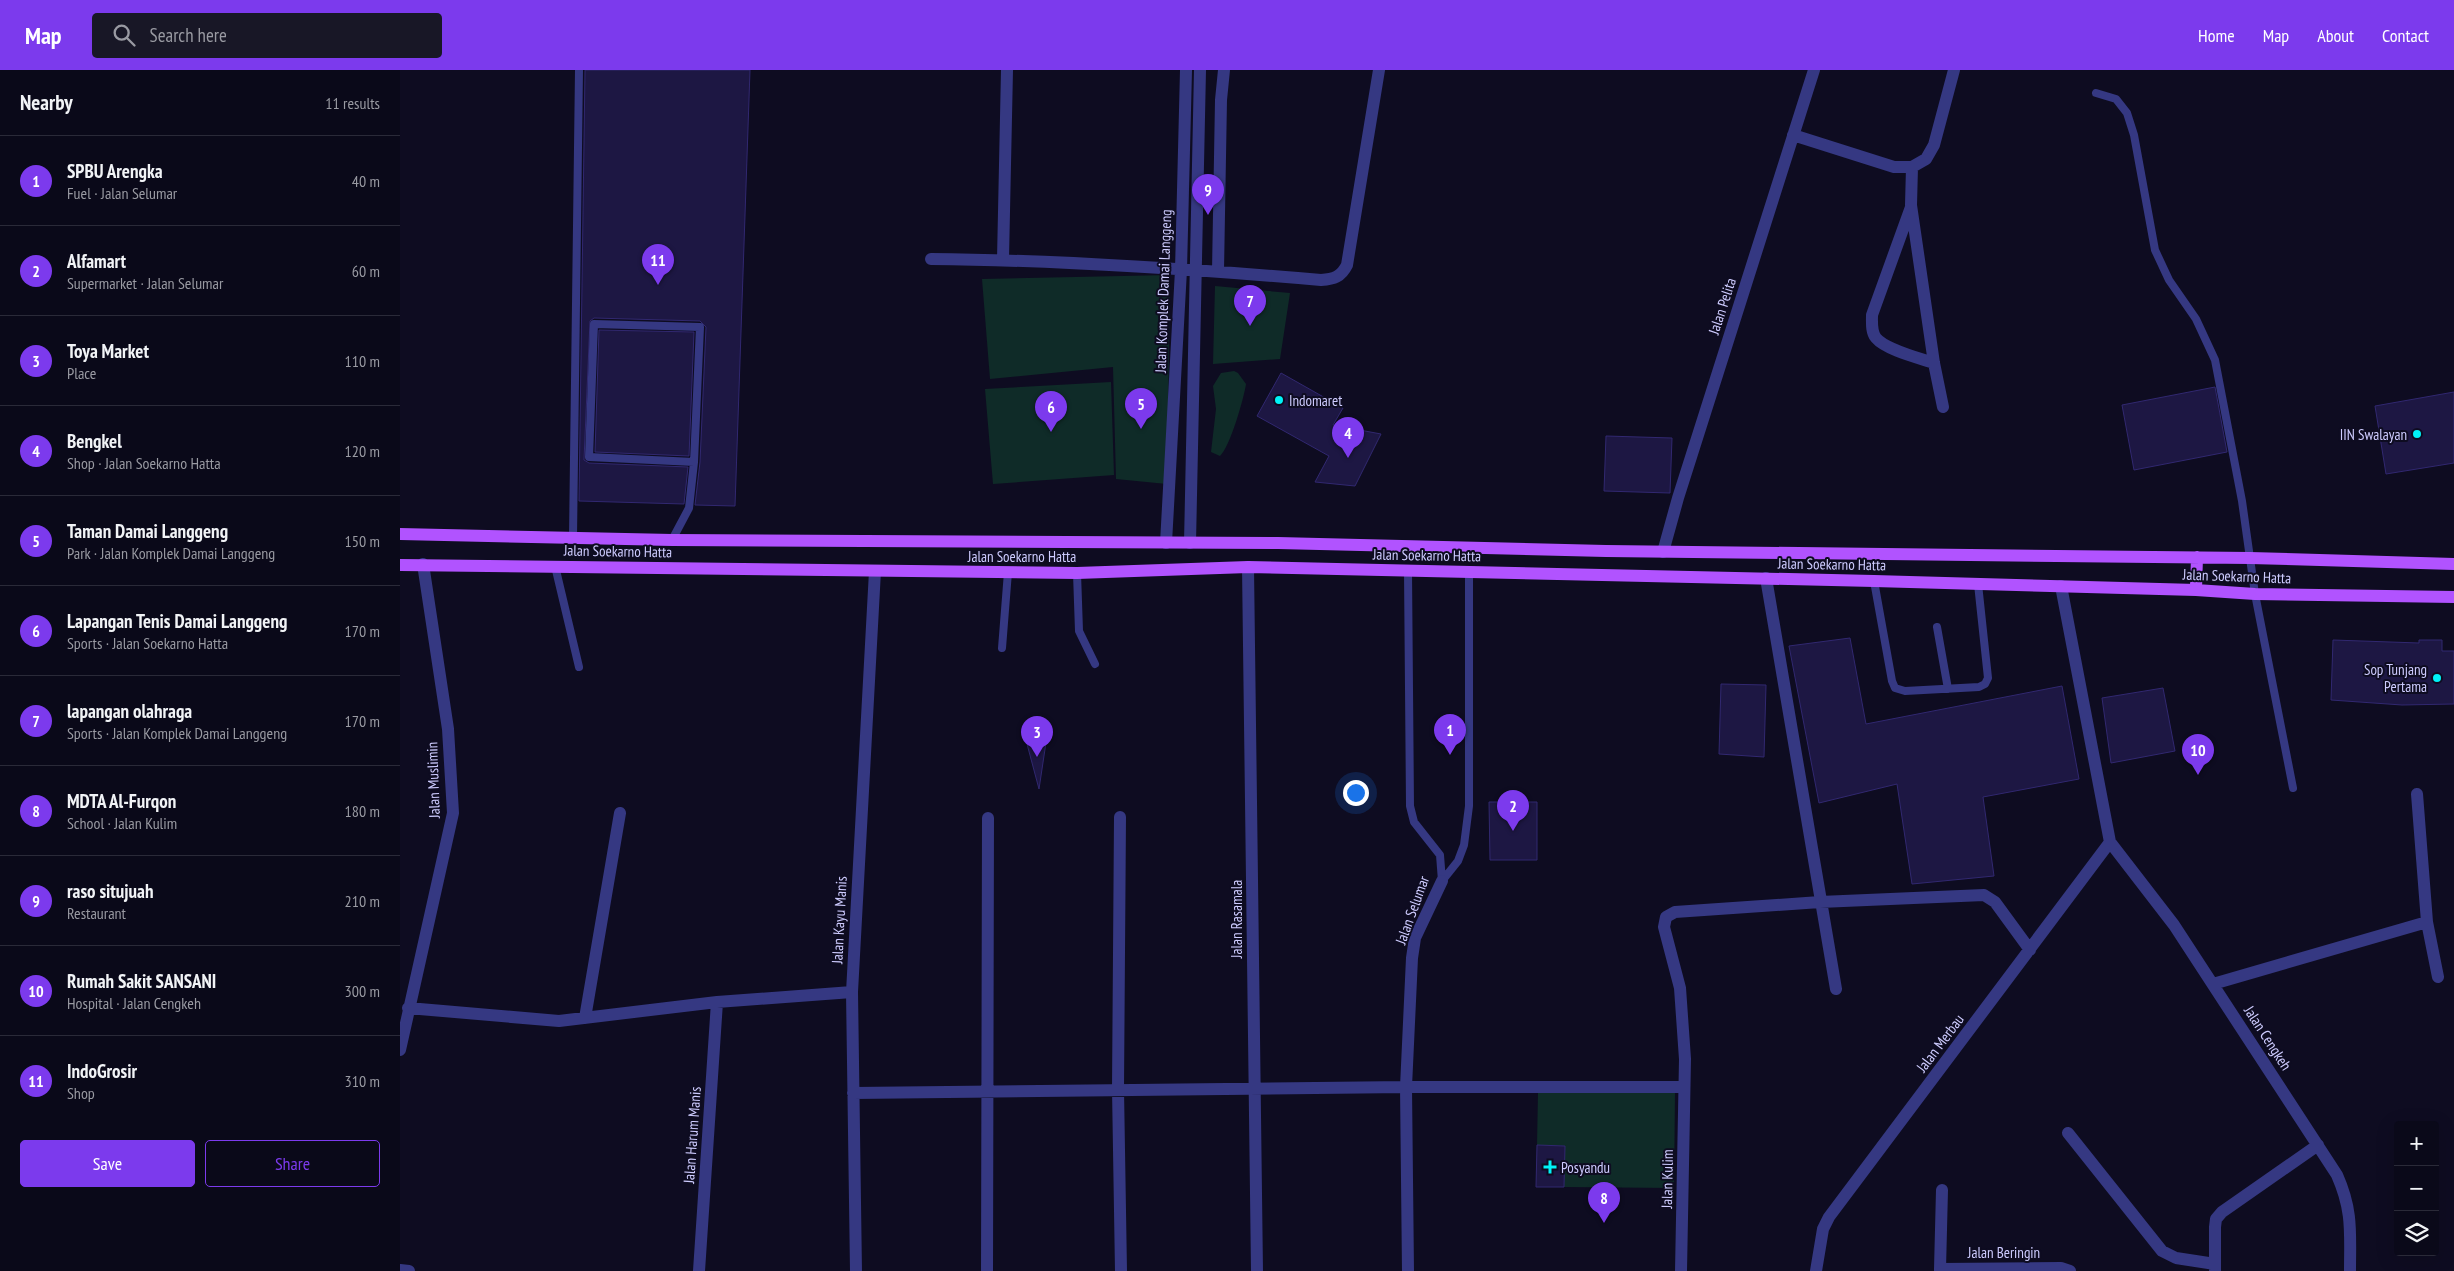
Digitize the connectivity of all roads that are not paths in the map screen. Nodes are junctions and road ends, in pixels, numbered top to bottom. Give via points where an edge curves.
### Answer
1 (579, 70) edge
2 (1007, 70) edge
3 (1379, 70) edge
4 (1814, 70) edge
5 (1954, 70) edge
6 (1186, 75) edge
7 (1200, 75) edge
8 (1223, 75) edge
9 (2096, 93) dead end
10 (1793, 135) junction
11 (1912, 167) junction
12 (1911, 205) junction
13 (931, 259) dead end
14 (1003, 260) junction
15 (1181, 270) junction
16 (1196, 271) junction
17 (1218, 271) junction
18 (1934, 363) junction
19 (1943, 407) dead end
20 (694, 462) junction
21 (400, 534) edge
22 (573, 538) junction
23 (672, 540) junction
24 (1166, 543) junction
25 (1190, 543) junction
26 (1663, 552) junction
27 (2197, 557) junction
28 (2250, 558) junction
29 (423, 564) junction
30 (2454, 564) edge
31 (400, 565) edge
32 (555, 566) junction
33 (1248, 567) junction
34 (875, 571) junction
35 (1408, 571) junction
36 (1008, 572) junction
37 (1469, 572) junction
38 (1077, 573) junction
39 (1766, 578) junction
40 (1874, 581) junction
41 (1978, 584) junction
42 (2061, 586) junction
43 (2196, 590) junction
44 (2255, 594) junction
45 (2454, 597) edge
46 (1937, 627) dead end
47 (1002, 648) dead end
48 (1095, 664) dead end
49 (579, 666) dead end
50 (1948, 689) junction
51 (2292, 788) dead end
52 (2417, 794) dead end
53 (620, 813) dead end
54 (1120, 817) dead end
55 (988, 818) dead end
56 (2110, 842) junction
57 (1442, 881) junction
58 (1820, 902) junction
59 (2427, 922) junction
60 (2030, 950) junction
61 (2438, 977) dead end
62 (2213, 984) junction
63 (1836, 989) dead end
64 (852, 992) junction
65 (717, 1002) junction
66 (408, 1008) junction
67 (585, 1018) junction
68 (400, 1050) edge
69 (1406, 1087) junction
70 (1684, 1087) junction
71 (1253, 1088) junction
72 (1118, 1089) junction
73 (986, 1090) junction
74 (854, 1093) junction
75 (2068, 1133) dead end
76 (2318, 1145) junction
77 (1942, 1190) dead end
78 (2215, 1267) edge
79 (400, 1270) edge
80 (1940, 1270) edge
81 (409, 1271) edge
82 (699, 1271) edge
83 (856, 1271) edge
84 (987, 1271) edge
85 (1121, 1271) edge
86 (1257, 1271) edge
87 (1408, 1271) edge
88 (1681, 1271) edge
89 (1816, 1271) edge
90 (2070, 1271) edge
91 (2350, 1271) edge

1 - 22 lane
2 - 14 street
3 - 17 street via 1347,265 1342,274 1334,279 1321,280
4 - 10 street, Jalan Pelita
5 - 11 street via 1934,145 1926,159
6 - 7 street
6 - 15 street, Jalan Komplek Damai Langgeng
7 - 8 street
7 - 16 street, Jalan Komplek Damai Langgeng
8 - 17 street
9 - 28 lane via 2116,99 2127,113 2155,250 2169,280 2196,319 2215,360
10 - 11 street via 1894,167
10 - 26 street, Jalan Pelita
11 - 12 street
12 - 18 street
12 - 18 street via 1872,315 1872,326 1875,337 1885,345
13 - 14 street
14 - 15 street
15 - 16 street
15 - 24 street, Jalan Komplek Damai Langgeng
16 - 17 street
16 - 25 street, Jalan Komplek Damai Langgeng
18 - 19 street
20 - 20 lane via 700,327 594,324 589,457
20 - 23 lane via 689,508
21 - 22 main road, Jalan Soekarno Hatta
22 - 23 main road, Jalan Soekarno Hatta
23 - 24 main road, Jalan Soekarno Hatta
24 - 25 main road, Jalan Soekarno Hatta
25 - 26 main road, Jalan Soekarno Hatta
26 - 27 main road, Jalan Soekarno Hatta
27 - 28 main road, Jalan Soekarno Hatta
27 - 43 main road
28 - 30 main road, Jalan Soekarno Hatta
28 - 44 lane
29 - 31 main road, Jalan Soekarno Hatta
29 - 32 main road, Jalan Soekarno Hatta
29 - 66 street, Jalan Muslimin via 448,729 454,814
32 - 34 main road, Jalan Soekarno Hatta
32 - 49 lane
33 - 35 main road, Jalan Soekarno Hatta
33 - 38 main road, Jalan Soekarno Hatta
33 - 71 street, Jalan Rasamala
34 - 36 main road, Jalan Soekarno Hatta
34 - 64 street, Jalan Kayu Manis
35 - 37 main road, Jalan Soekarno Hatta
35 - 57 lane, Jalan Selumar via 1410,806 1414,822 1440,855
36 - 38 main road, Jalan Soekarno Hatta
36 - 47 lane
37 - 39 main road, Jalan Soekarno Hatta
37 - 57 lane via 1470,806 1464,845 1458,861
38 - 48 lane via 1079,631
39 - 40 main road, Jalan Soekarno Hatta
39 - 58 street
40 - 41 main road, Jalan Soekarno Hatta
40 - 50 lane via 1895,688 1905,691
41 - 42 main road, Jalan Soekarno Hatta
41 - 50 lane via 1988,678 1979,687
42 - 43 main road, Jalan Soekarno Hatta
42 - 56 street
43 - 44 main road, Jalan Soekarno Hatta
44 - 45 main road, Jalan Soekarno Hatta
44 - 51 lane
46 - 50 lane
52 - 59 street
53 - 67 street
54 - 72 street
55 - 73 street
56 - 60 street, Jalan Merbau
56 - 62 street, Jalan Cengkeh
57 - 69 street, Jalan Selumar via 1415,938
58 - 60 street, Jalan Kulim via 1984,894 1995,902
58 - 63 street
58 - 70 street, Jalan Kulim via 1675,912 1666,917 1664,927 1680,988
59 - 61 street
59 - 62 street
60 - 89 street, Jalan Merbau via 1829,1217 1822,1229
62 - 76 street, Jalan Cengkeh
64 - 65 street
64 - 74 street, Jalan Kayu Manis
65 - 67 street
65 - 82 street, Jalan Harum Manis
66 - 67 street via 559,1021
66 - 68 street, Jalan Muslimin
69 - 70 street
69 - 71 street
69 - 87 street, Jalan Selumar
70 - 88 street, Jalan Kulim
71 - 72 street
71 - 86 street, Jalan Rasamala
72 - 73 street
72 - 85 street
73 - 74 street
73 - 84 street
74 - 83 street, Jalan Kayu Manis
75 - 78 street via 2162,1250 2176,1258
76 - 78 street via 2216,1219
76 - 91 street, Jalan Cengkeh via 2346,1196 2350,1218
77 - 80 street
79 - 81 street
80 - 90 street, Jalan Beringin via 2061,1268

